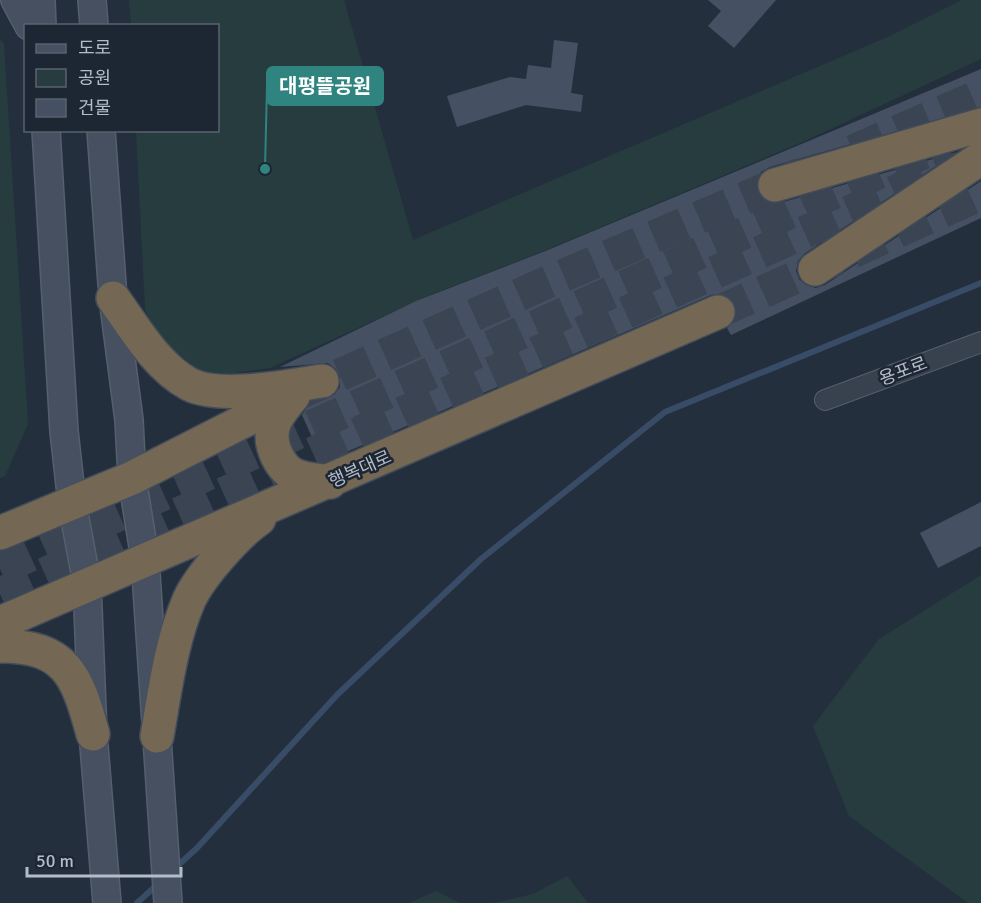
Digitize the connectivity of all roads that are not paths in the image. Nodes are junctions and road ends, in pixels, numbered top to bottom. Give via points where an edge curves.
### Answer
1 (15, 0) edge
2 (41, 0) edge
3 (92, 0) edge
4 (28, 24) edge
5 (42, 24) edge
6 (94, 24) edge
7 (981, 124) edge
8 (46, 132) edge
9 (101, 132) edge
10 (981, 158) edge
11 (775, 185) tunnel mouth
12 (815, 269) dead end
13 (113, 298) junction
14 (718, 312) tunnel mouth
15 (981, 342) edge
16 (322, 381) tunnel mouth
17 (825, 400) dead end
18 (132, 478) junction
19 (330, 482) junction
20 (283, 502) junction
21 (72, 503) junction
22 (0, 533) edge
23 (145, 559) junction
24 (87, 583) junction
25 (0, 623) edge
26 (0, 646) edge
27 (93, 734) junction
28 (157, 736) junction
29 (107, 903) edge
30 (168, 903) edge

1 - 4 street
2 - 5 street
3 - 6 street
7 - 11 highway
8 - 21 street
9 - 13 street
10 - 12 highway
13 - 16 highway via 148,347 190,384 208,390 260,390
13 - 18 street via 129,420
14 - 19 highway, 행복대로
15 - 17 street, 용포로
18 - 19 highway via 293,396 272,429 278,459 296,476
18 - 21 highway
18 - 23 street
19 - 20 highway, 행복대로
20 - 23 highway, 행복대로
20 - 28 highway via 246,528 190,598 170,665
21 - 22 highway
21 - 24 street
23 - 24 highway, 행복대로
23 - 28 street
24 - 25 highway, 행복대로
24 - 27 street
26 - 27 highway via 23,646 53,655 82,694
27 - 29 street
28 - 30 street

